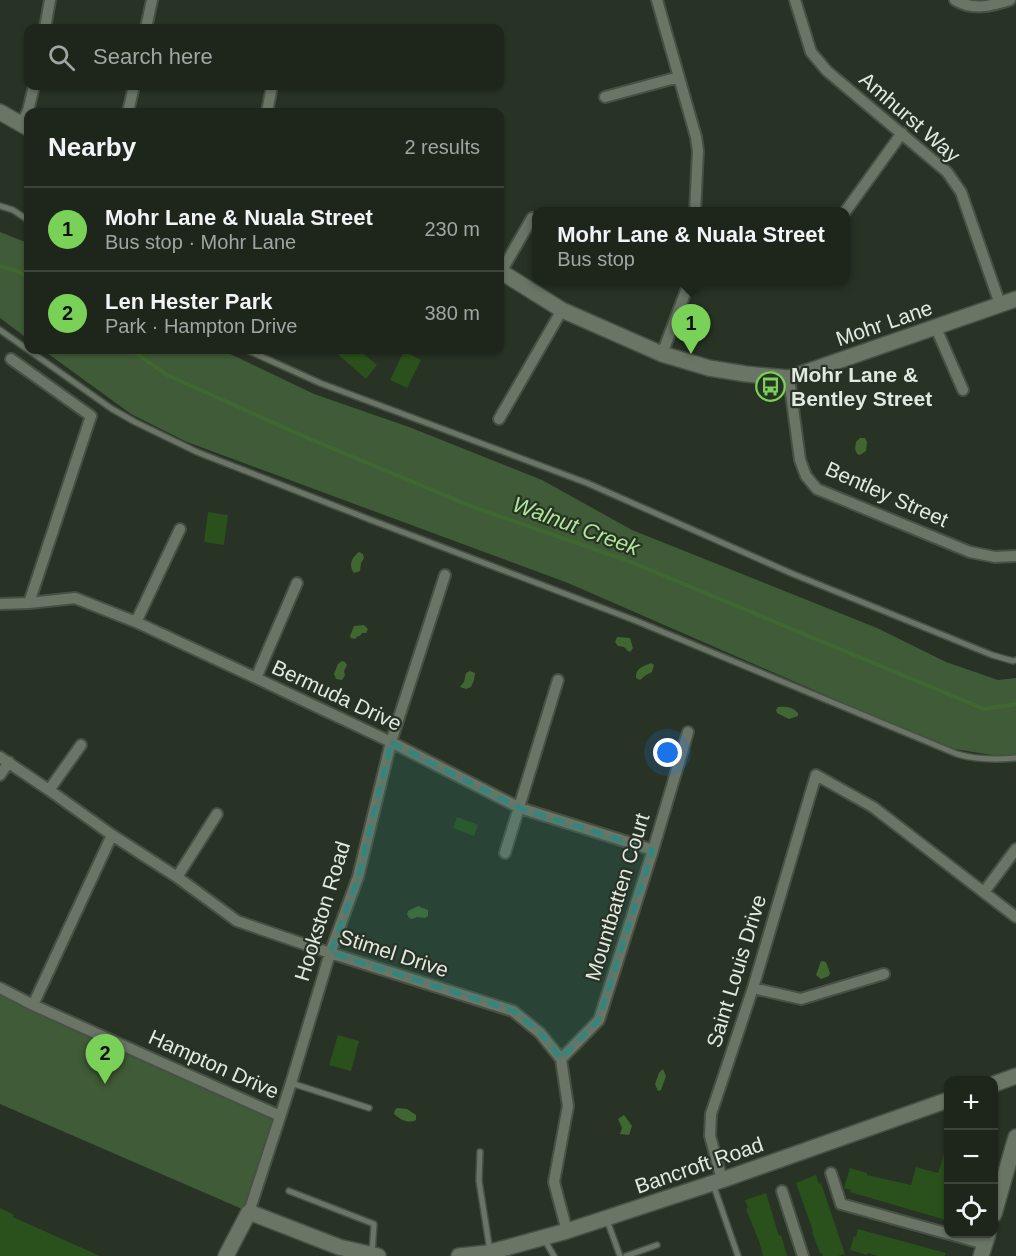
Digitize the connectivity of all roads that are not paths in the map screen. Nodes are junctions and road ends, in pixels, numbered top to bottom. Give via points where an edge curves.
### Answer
1 (50, 0) edge
2 (152, 0) edge
3 (657, 0) edge
4 (795, 0) edge
5 (955, 0) edge
6 (1010, 0) edge
7 (46, 24) edge
8 (147, 24) edge
9 (680, 77) junction
10 (32, 90) edge
11 (133, 90) edge
12 (271, 90) edge
13 (605, 97) dead end
14 (29, 108) edge
15 (129, 108) edge
16 (268, 108) edge
17 (0, 112) edge
18 (24, 125) edge
19 (902, 133) junction
20 (0, 206) edge
21 (695, 207) edge
22 (849, 207) edge
23 (24, 217) edge
24 (532, 218) dead end
25 (504, 264) edge
26 (504, 274) edge
27 (688, 285) edge
28 (1016, 299) edge
29 (1000, 304) junction
30 (562, 310) junction
31 (936, 328) junction
32 (0, 330) edge
33 (24, 347) edge
34 (34, 354) edge
35 (257, 354) edge
36 (662, 354) junction
37 (11, 359) dead end
38 (789, 378) junction
39 (963, 390) dead end
40 (499, 419) dead end
41 (180, 529) dead end
42 (1016, 556) edge
43 (445, 574) dead end
44 (297, 583) dead end
45 (29, 603) junction
46 (0, 604) edge
47 (136, 622) junction
48 (1016, 660) edge
49 (256, 678) junction
50 (558, 680) dead end
51 (688, 732) dead end
52 (391, 742) junction
53 (81, 745) dead end
54 (1016, 758) edge
55 (5, 759) edge
56 (0, 775) edge
57 (49, 789) junction
58 (520, 808) junction
59 (217, 814) dead end
60 (112, 835) junction
61 (1016, 849) edge
62 (653, 850) junction
63 (506, 853) dead end
64 (177, 877) junction
65 (984, 892) junction
66 (1016, 917) edge
67 (330, 953) junction
68 (884, 974) dead end
69 (0, 988) edge
70 (753, 988) junction
71 (33, 1005) junction
72 (561, 1059) junction
73 (1016, 1076) edge
74 (998, 1082) edge
75 (291, 1083) junction
76 (944, 1101) edge
77 (369, 1108) dead end
78 (280, 1116) junction
79 (1016, 1137) edge
80 (480, 1152) dead end
81 (831, 1173) dead end
82 (717, 1182) junction
83 (289, 1191) dead end
84 (782, 1191) dead end
85 (998, 1197) edge
86 (249, 1212) junction
87 (606, 1218) junction
88 (567, 1231) junction
89 (543, 1238) junction
90 (657, 1245) dead end
91 (985, 1245) edge
92 (488, 1254) edge
93 (375, 1255) edge
94 (226, 1256) edge
95 (459, 1256) edge
96 (554, 1256) edge
97 (620, 1256) edge
98 (626, 1256) edge
99 (738, 1256) edge
100 (803, 1256) edge

1 - 7 street
2 - 8 street
3 - 9 street
4 - 19 street, Amhurst Way via 811,52 827,71
5 - 6 street via 963,5 988,7
9 - 13 street
9 - 21 street via 698,151
10 - 14 street
11 - 15 street
12 - 16 street
17 - 18 street
19 - 22 street
19 - 29 street, Amhurst Way via 947,172 961,192
20 - 23 lane
24 - 25 street
26 - 30 street, Mohr Lane
27 - 36 street
28 - 29 street, Mohr Lane
29 - 31 street, Mohr Lane
30 - 36 street, Mohr Lane
30 - 40 street
31 - 38 street, Mohr Lane
31 - 39 street
32 - 33 lane
34 - 54 lane via 112,409 197,452 634,620 957,754 988,760
35 - 48 lane via 320,383 587,483 783,570 992,655
36 - 38 street, Mohr Lane via 709,368
37 - 45 street via 91,416
38 - 42 street, Bentley Street via 800,460 817,489 970,552
41 - 47 street
43 - 52 street, Hookston Road
44 - 49 street
45 - 46 street, Bermuda Drive
45 - 47 street, Bermuda Drive via 75,598
47 - 49 street, Bermuda Drive
49 - 52 street, Bermuda Drive
50 - 58 street
51 - 62 street, Mountbatten Court
52 - 58 street, Bermuda Drive
52 - 67 street, Hookston Road via 357,877
53 - 57 street
55 - 56 street
55 - 57 street, Stimel Drive
57 - 60 street, Stimel Drive
58 - 62 street, Bermuda Drive
58 - 63 street
59 - 64 street
60 - 64 street, Stimel Drive
60 - 71 street
61 - 65 street
62 - 72 street, Mountbatten Court via 599,1020
64 - 67 street, Stimel Drive via 237,921
65 - 66 street
65 - 70 street, Saint Louis Drive via 873,807 816,775
67 - 72 street, Stimel Drive via 513,1011 540,1033
67 - 75 street, Hookston Road
68 - 70 street via 801,999
69 - 71 street, Hampton Drive
70 - 82 street, Saint Louis Drive via 711,1113 710,1137
71 - 78 street, Hampton Drive
72 - 88 street via 568,1106 554,1182
73 - 74 street
75 - 77 lane
75 - 78 street, Hookston Road
76 - 82 street, Bancroft Road
78 - 86 street, Hookston Road
79 - 85 street
80 - 92 lane via 479,1180
81 - 91 street via 841,1204
82 - 87 street, Bancroft Road
82 - 99 lane
83 - 93 lane via 374,1224
84 - 100 street
86 - 93 street via 339,1247
86 - 94 street, Hookston Road
87 - 88 street, Bancroft Road
87 - 97 lane
88 - 89 street, Bancroft Road
89 - 92 street, Bancroft Road
89 - 96 lane
90 - 98 lane
92 - 95 street, Bancroft Road

